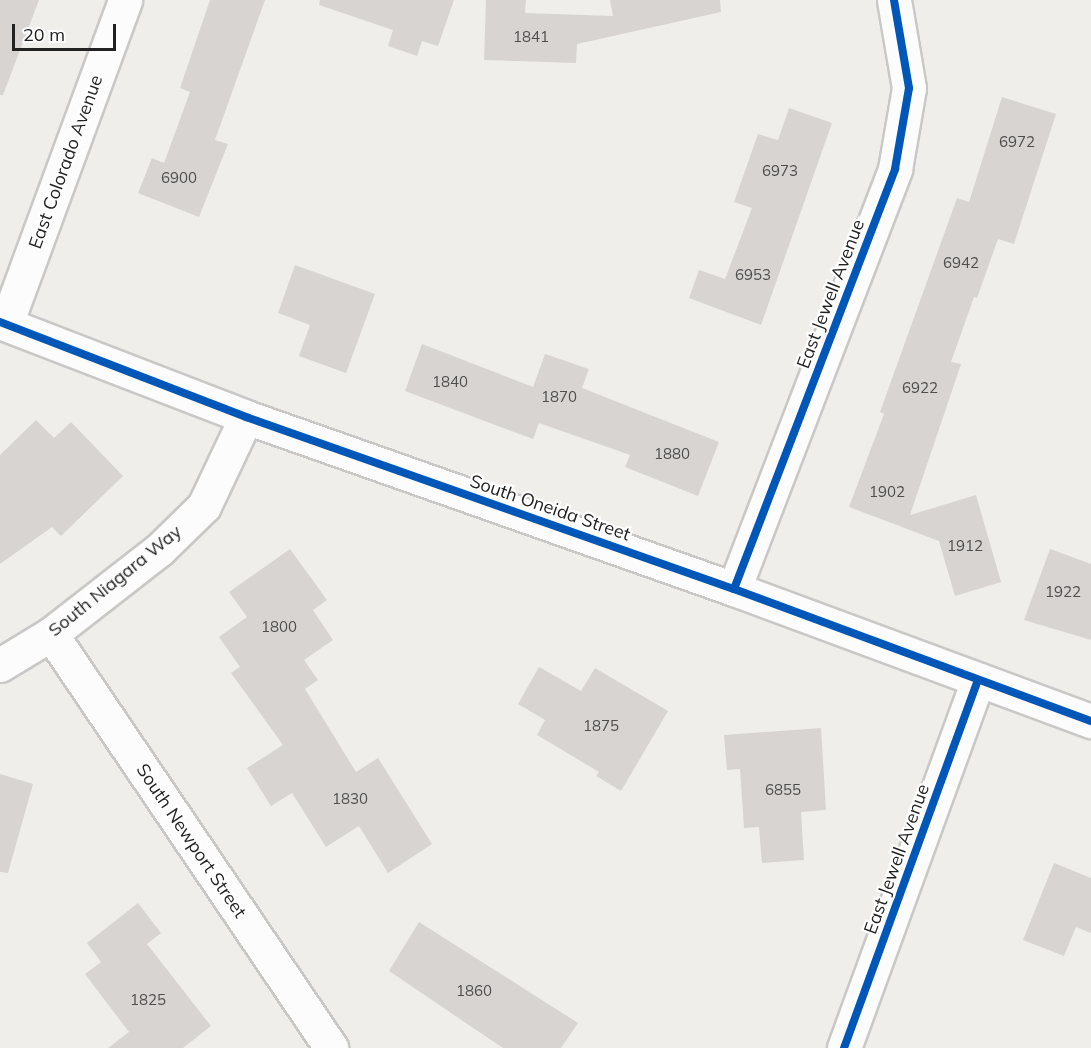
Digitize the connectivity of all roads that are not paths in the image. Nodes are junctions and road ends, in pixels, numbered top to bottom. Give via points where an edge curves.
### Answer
1 (125, 0) edge
2 (894, 0) edge
3 (3, 323) edge
4 (246, 417) junction
5 (734, 589) junction
6 (51, 634) junction
7 (0, 665) edge
8 (978, 680) junction
9 (1091, 721) edge
10 (331, 1048) edge
11 (844, 1048) edge

1 - 3 street, East Colorado Avenue
2 - 5 street, East Jewell Avenue via 909,88 895,169
3 - 4 street, South Oneida Street
4 - 5 street, South Oneida Street
4 - 6 street, South Niagara Way via 204,507 159,550
5 - 8 street, South Oneida Street
6 - 7 street, South Niagara Way
6 - 10 street, South Newport Street
8 - 9 street, South Oneida Street
8 - 11 street, East Jewell Avenue

